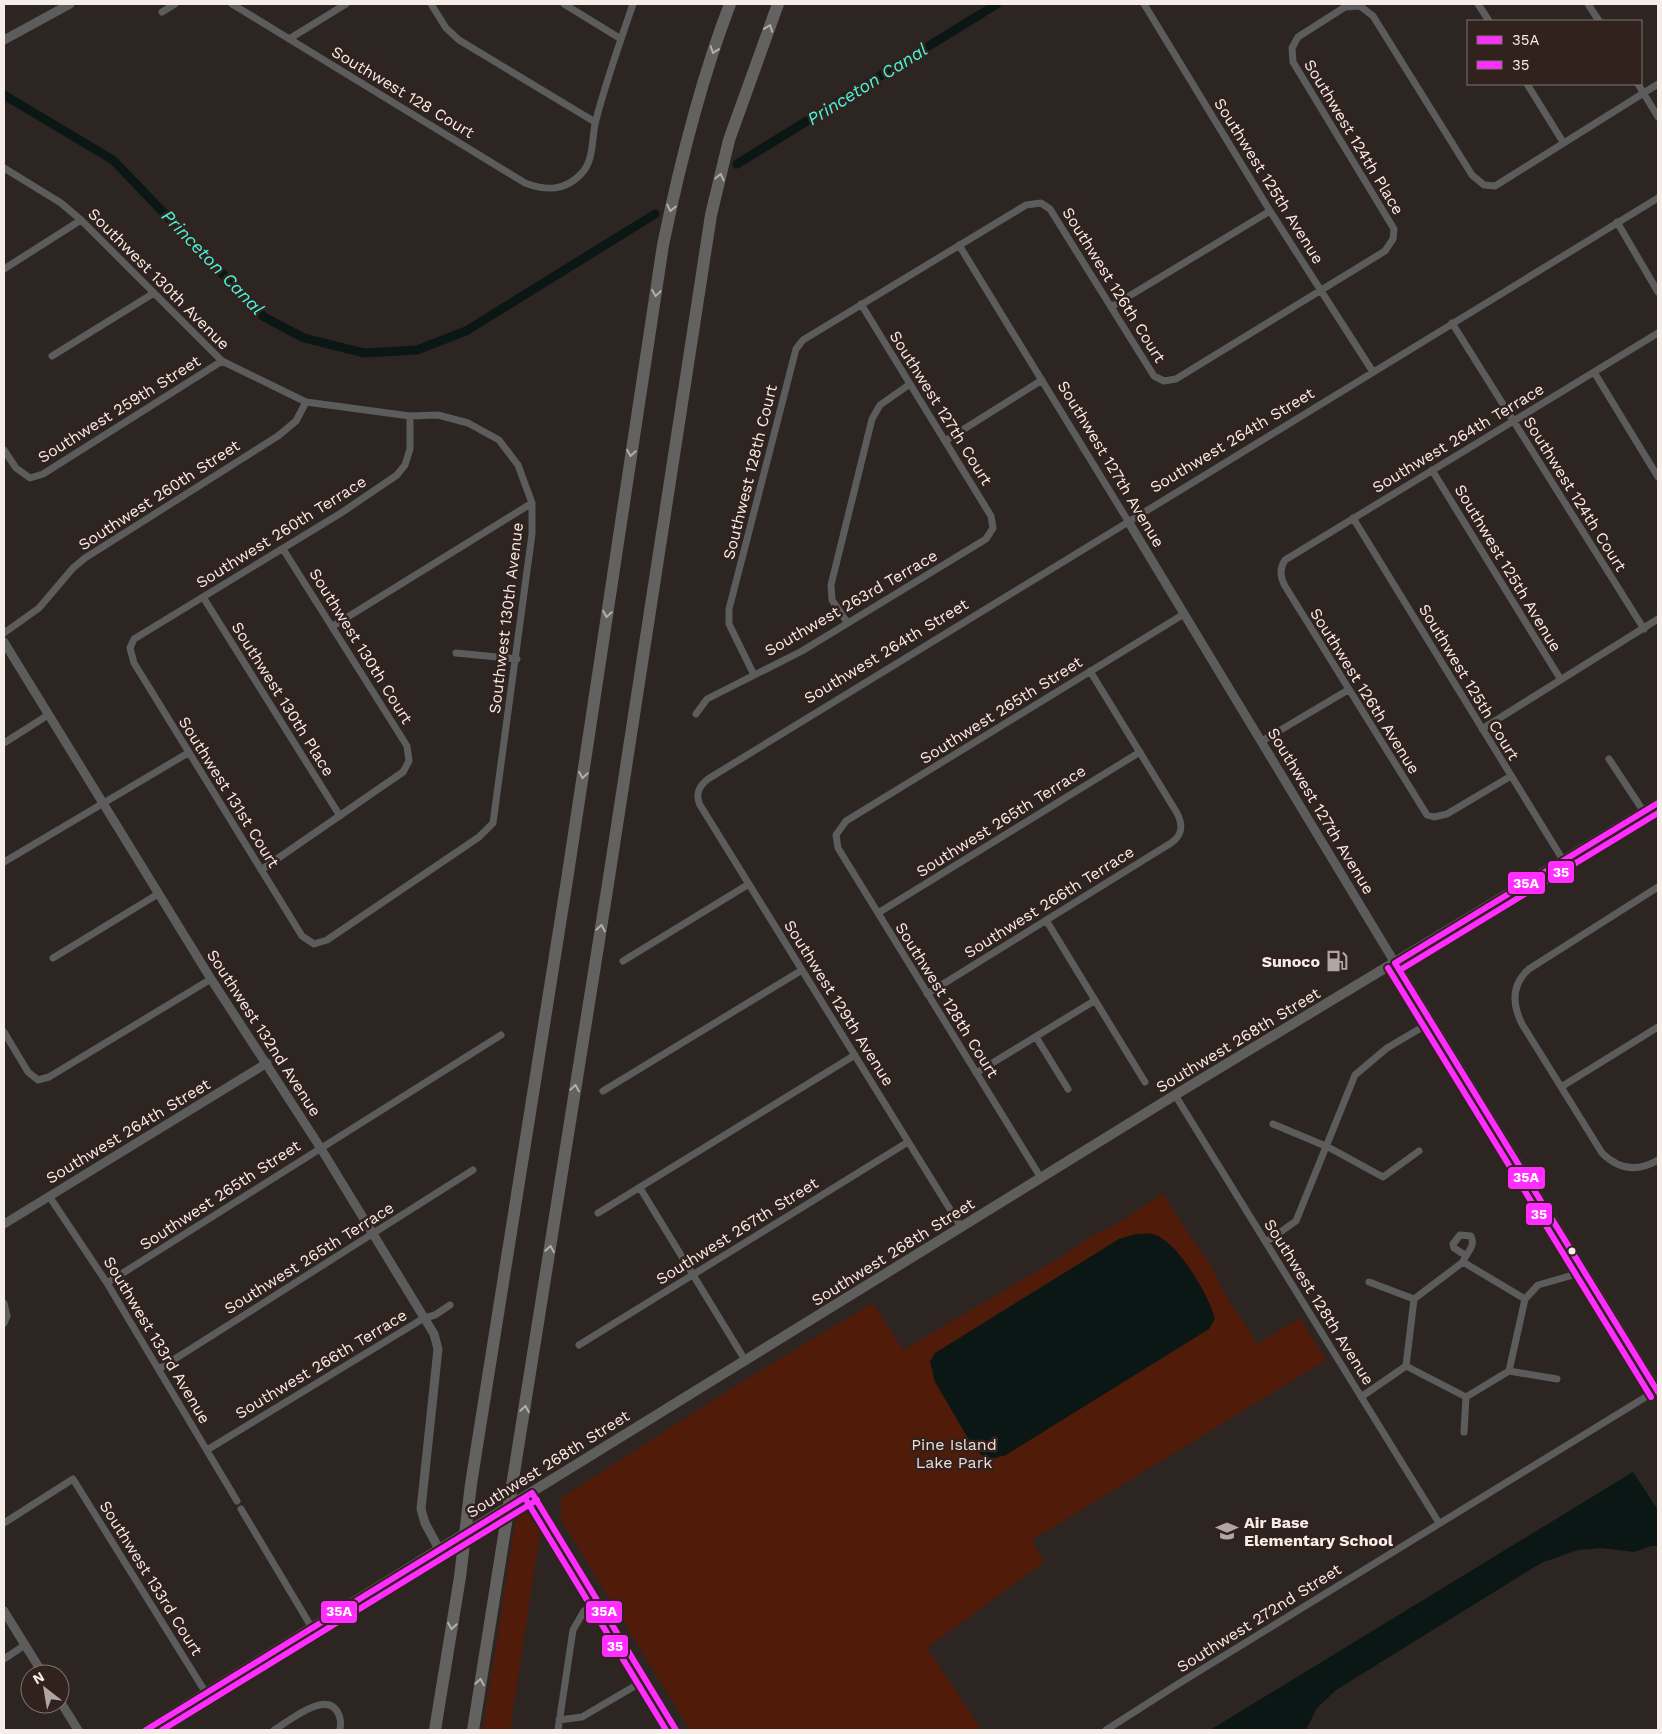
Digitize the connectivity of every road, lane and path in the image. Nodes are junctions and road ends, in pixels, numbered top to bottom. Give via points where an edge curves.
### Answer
1 (70, 4) edge
2 (176, 4) edge
3 (232, 4) edge
4 (346, 4) edge
5 (431, 4) edge
6 (564, 4) edge
7 (633, 4) edge
8 (730, 4) edge
9 (778, 4) edge
10 (1144, 4) edge
11 (1478, 4) edge
12 (1588, 4) edge
13 (162, 12) dead end
14 (1488, 20) edge
15 (1598, 20) edge
16 (621, 38) junction
17 (289, 39) junction
18 (4, 40) edge
19 (1658, 84) edge
20 (1528, 85) edge
21 (1639, 85) edge
22 (1643, 93) junction
23 (1658, 118) edge
24 (595, 122) junction
25 (1563, 142) junction
26 (4, 168) edge
27 (1658, 198) edge
28 (1041, 203) joint
29 (1270, 211) junction
30 (81, 220) junction
31 (1617, 222) junction
32 (959, 245) junction
33 (4, 269) edge
34 (1322, 291) junction
35 (1658, 292) edge
36 (154, 293) junction
37 (861, 304) junction
38 (1111, 307) junction
39 (1452, 323) junction
40 (1658, 333) edge
41 (52, 356) dead end
42 (222, 361) junction
43 (1373, 372) junction
44 (1594, 372) junction
45 (1042, 380) junction
46 (910, 384) junction
47 (306, 402) junction
48 (410, 416) junction
49 (1513, 421) junction
50 (945, 441) junction
51 (4, 450) edge
52 (1432, 470) junction
53 (1658, 477) edge
54 (532, 503) junction
55 (1353, 518) junction
56 (1128, 521) junction
57 (993, 528) joint
58 (283, 549) junction
59 (1280, 573) joint
60 (202, 597) junction
61 (1184, 614) junction
62 (1658, 619) edge
63 (848, 622) junction
64 (333, 626) junction
65 (1644, 629) junction
66 (4, 633) edge
67 (4, 642) edge
68 (130, 648) joint
69 (456, 654) dead end
70 (517, 659) junction
71 (1090, 671) junction
72 (754, 675) junction
73 (1561, 680) junction
74 (1348, 690) junction
75 (696, 714) dead end
76 (48, 716) junction
77 (1482, 729) junction
78 (1262, 741) junction
79 (4, 743) edge
80 (1140, 752) junction
81 (188, 753) junction
82 (1609, 759) dead end
83 (1511, 776) junction
84 (698, 792) joint
85 (104, 803) junction
86 (1658, 803) edge
87 (1644, 812) junction
88 (340, 816) junction
89 (836, 835) joint
90 (1564, 860) junction
91 (4, 862) edge
92 (261, 870) junction
93 (749, 884) junction
94 (1658, 887) edge
95 (158, 894) junction
96 (878, 913) junction
97 (1046, 920) junction
98 (314, 944) joint
99 (52, 958) dead end
100 (623, 961) dead end
101 (1395, 963) junction
102 (802, 970) junction
103 (211, 979) junction
104 (927, 994) junction
105 (1094, 1000) junction
106 (1431, 1022) junction
107 (1658, 1027) edge
108 (4, 1032) edge
109 (501, 1035) dead end
110 (1036, 1037) junction
111 (855, 1055) junction
112 (267, 1063) junction
113 (976, 1073) junction
114 (1145, 1082) dead end
115 (1561, 1087) junction
116 (1068, 1089) dead end
117 (603, 1092) dead end
118 (1175, 1095) junction
119 (1273, 1124) dead end
120 (908, 1142) junction
121 (320, 1147) junction
122 (1328, 1147) junction
123 (1419, 1151) dead end
124 (1658, 1160) edge
125 (473, 1170) dead end
126 (1041, 1178) junction
127 (640, 1188) junction
128 (50, 1196) junction
129 (598, 1213) dead end
130 (4, 1222) edge
131 (961, 1227) junction
132 (373, 1234) junction
133 (1266, 1242) junction
134 (1584, 1272) junction
135 (693, 1275) junction
136 (1369, 1282) dead end
137 (107, 1283) junction
138 (1414, 1299) junction
139 (1525, 1299) junction
140 (4, 1303) edge
141 (450, 1305) dead end
142 (424, 1318) junction
143 (6, 1319) edge
144 (579, 1345) dead end
145 (745, 1360) junction
146 (1406, 1366) junction
147 (159, 1369) junction
148 (1509, 1372) junction
149 (1557, 1379) dead end
150 (1658, 1391) edge
151 (1361, 1397) junction
152 (1466, 1397) junction
153 (1464, 1432) dead end
154 (207, 1450) junction
155 (532, 1493) junction
156 (237, 1501) dead end
157 (241, 1509) dead end
158 (1439, 1523) junction
159 (4, 1524) edge
160 (439, 1549) junction
161 (598, 1601) junction
162 (4, 1611) edge
163 (312, 1628) junction
164 (25, 1645) junction
165 (4, 1658) edge
166 (37, 1664) edge
167 (645, 1680) junction
168 (206, 1693) junction
169 (68, 1714) edge
170 (559, 1720) junction
171 (78, 1730) edge
172 (146, 1730) edge
173 (274, 1730) edge
174 (340, 1730) edge
175 (436, 1730) edge
176 (473, 1730) edge
177 (558, 1730) edge
178 (676, 1730) edge
179 (1106, 1730) edge

1 - 18 street
2 - 13 street
3 - 17 street, Southwest 128 Court
4 - 17 street
5 - 24 street via 446,28 459,40
6 - 16 street
7 - 16 street
8 -> 175 highway via 709,63 678,171 663,244 471,1484
176 -> 9 highway via 711,215 729,140
10 - 29 street, Southwest 125th Avenue
11 - 14 street
12 - 15 street
16 - 24 street
17 - 24 street, Southwest 128 Court via 525,183 543,189 563,187 582,173 590,159
19 - 22 street
20 - 25 street
21 - 22 street
22 - 23 street
22 - 25 street
25 - 34 street, Southwest 124th Place via 1495,186 1484,185 1472,175 1373,16 1360,6 1345,7 1298,37 1292,48 1292,62 1394,229 1393,239 1385,251
26 - 30 street, Southwest 130th Avenue via 61,203
27 - 31 street, Southwest 264th Street
28 - 32 street, Southwest 128th Court via 1026,205
28 - 38 street, Southwest 126th Court via 1050,209
29 - 34 street, Southwest 125th Avenue
29 - 38 street
30 - 33 street
30 - 36 street, Southwest 130th Avenue
31 - 35 street
31 - 39 street, Southwest 264th Street
32 - 37 street, Southwest 128th Court
32 - 45 street, Southwest 127th Avenue
34 - 38 street, Southwest 126th Court via 1176,379 1164,381 1154,376
34 - 43 street, Southwest 125th Avenue
36 - 41 street
36 - 42 street, Southwest 130th Avenue
37 - 46 street, Southwest 127th Court
37 - 72 street, Southwest 128th Court via 803,340 796,349 728,608 729,624
39 - 43 street, Southwest 264th Street
39 - 49 street, Southwest 124th Court
40 - 44 street, Southwest 264th Terrace
42 - 47 street, Southwest 130th Avenue
42 - 51 street, Southwest 259th Street via 43,474 30,478 16,468
43 - 56 street, Southwest 264th Street
44 - 49 street, Southwest 264th Terrace
44 - 53 street
45 - 50 street
45 - 56 street, Southwest 127th Avenue
46 - 50 street, Southwest 127th Court
46 - 63 street via 880,405 872,419 830,585 832,600
47 - 48 street, Southwest 130th Avenue
47 - 66 street, Southwest 260th Street via 296,421 278,436 85,558 39,608
48 - 54 street, Southwest 130th Avenue via 438,415 468,423 498,440 518,465
48 - 58 street, Southwest 260th Terrace via 410,449 405,465 397,475
49 - 52 street, Southwest 264th Terrace
49 - 65 street, Southwest 124th Court
50 - 57 street, Southwest 127th Court via 991,516
52 - 55 street, Southwest 264th Terrace
52 - 73 street, Southwest 125th Avenue
54 - 64 street
54 - 70 street, Southwest 130th Avenue via 532,534
55 - 59 street, Southwest 264th Terrace via 1285,560
55 - 77 street, Southwest 125th Court
56 - 61 street, Southwest 127th Avenue
56 - 84 street, Southwest 264th Street via 708,779
57 - 63 street, Southwest 263rd Terrace via 986,540
58 - 60 street, Southwest 260th Terrace
58 - 64 street, Southwest 130th Court
59 - 74 street, Southwest 126th Avenue
60 - 68 street, Southwest 260th Terrace via 134,639
60 - 88 street, Southwest 130th Place
61 - 71 street, Southwest 265th Street
61 - 78 street, Southwest 127th Avenue
62 - 65 street
63 - 72 street, Southwest 263rd Terrace via 802,651
64 - 88 street, Southwest 130th Court via 407,746 409,761 403,772
65 - 73 street
67 - 76 street, Southwest 132nd Avenue
68 - 81 street, Southwest 131st Court via 134,663
69 - 70 street
70 - 98 street, Southwest 130th Avenue via 493,823 471,842 327,940
71 - 80 street
71 - 89 street, Southwest 265th Street via 846,821
72 - 75 street, Southwest 263rd Terrace via 707,699
73 - 77 street
74 - 78 street
74 - 83 street, Southwest 126th Avenue via 1427,814 1434,817 1447,814
76 - 79 street
76 - 85 street, Southwest 132nd Avenue
77 - 83 street, Southwest 125th Court
78 - 101 street, Southwest 127th Avenue
80 - 96 street, Southwest 265th Terrace
80 - 97 street, Southwest 266th Terrace via 1178,813 1181,831 1171,843
81 - 85 street
81 - 92 street, Southwest 131st Court
82 - 87 street
83 - 90 street, Southwest 125th Court
84 - 93 street, Southwest 129th Avenue via 700,805
85 - 91 street
85 - 95 street, Southwest 132nd Avenue
86 - 87 main road, Southwest 268th Street
87 - 90 main road, Southwest 268th Street
88 - 92 street
89 - 96 street, Southwest 128th Court via 838,848
90 - 101 main road, Southwest 268th Street
92 - 98 street, Southwest 131st Court via 302,936
93 - 100 street
93 - 102 street, Southwest 129th Avenue
94 - 115 street via 1529,969 1518,982 1514,998 1518,1016
95 - 99 street
95 - 103 street, Southwest 132nd Avenue
96 - 104 street, Southwest 128th Court
97 - 104 street, Southwest 266th Terrace
97 - 105 street
101 - 106 main road, Southwest 127th Avenue
101 - 118 main road, Southwest 268th Street
102 - 111 street, Southwest 129th Avenue
102 - 117 street
103 - 108 street via 49,1077 38,1080 28,1072
103 - 112 street, Southwest 132nd Avenue
104 - 113 street, Southwest 128th Court
105 - 110 street
105 - 114 street
106 - 122 street via 1387,1048 1355,1075
106 - 134 main road, Southwest 127th Avenue
107 - 115 street
109 - 121 street, Southwest 265th Street
110 - 113 street
110 - 116 street
111 - 120 street, Southwest 129th Avenue
111 - 127 street
112 - 121 street, Southwest 132nd Avenue
112 - 128 street, Southwest 264th Street
113 - 126 street, Southwest 128th Court
115 - 124 street via 1609,1160 1624,1168 1649,1165
118 - 126 main road, Southwest 268th Street
118 - 133 street, Southwest 128th Avenue
119 - 122 street
120 - 131 street, Southwest 129th Avenue
120 - 135 street, Southwest 267th Street
121 - 132 street, Southwest 132nd Avenue
121 - 137 street, Southwest 265th Street via 282,1175
122 - 123 street via 1383,1177
122 - 133 street via 1296,1221
125 - 132 street, Southwest 265th Terrace
126 - 131 main road, Southwest 268th Street
127 - 129 street
127 - 135 street
128 - 130 street, Southwest 264th Street
128 - 137 street, Southwest 133rd Avenue
131 - 145 main road, Southwest 268th Street
132 - 142 street, Southwest 132nd Avenue
132 - 147 street, Southwest 265th Terrace
133 - 151 street, Southwest 128th Avenue
134 - 139 street via 1538,1284
134 - 150 main road, Southwest 127th Avenue
135 - 144 street, Southwest 267th Street
135 - 145 street
136 - 138 street
137 - 147 street, Southwest 133rd Avenue
138 - 139 street via 1464,1259
138 - 146 street
139 - 148 street
140 - 143 street
141 - 142 street, Southwest 266th Terrace
142 - 154 street, Southwest 266th Terrace
142 - 160 street, Southwest 132nd Avenue via 434,1334 438,1349 421,1509
145 - 155 main road, Southwest 268th Street
146 - 151 street
146 - 152 street
147 - 154 street, Southwest 133rd Avenue
148 - 149 street
148 - 152 street
150 - 158 street, Southwest 272nd Street
151 - 158 street, Southwest 128th Avenue
152 - 153 street
154 - 156 street, Southwest 133rd Avenue
155 - 160 main road, Southwest 268th Street
155 - 161 street
157 - 163 street
158 - 179 street, Southwest 272nd Street
159 - 168 street, Southwest 133rd Court via 73,1479
160 - 163 main road, Southwest 268th Street
161 - 167 street
161 - 170 street via 584,1611 575,1626
162 - 164 street
163 - 168 main road, Southwest 268th Street
164 - 165 street
164 - 166 street
167 - 170 street via 582,1717
167 - 178 street
168 - 172 main road, Southwest 268th Street
169 - 171 street
170 - 177 street
173 - 174 street via 325,1703 337,1711 342,1720

